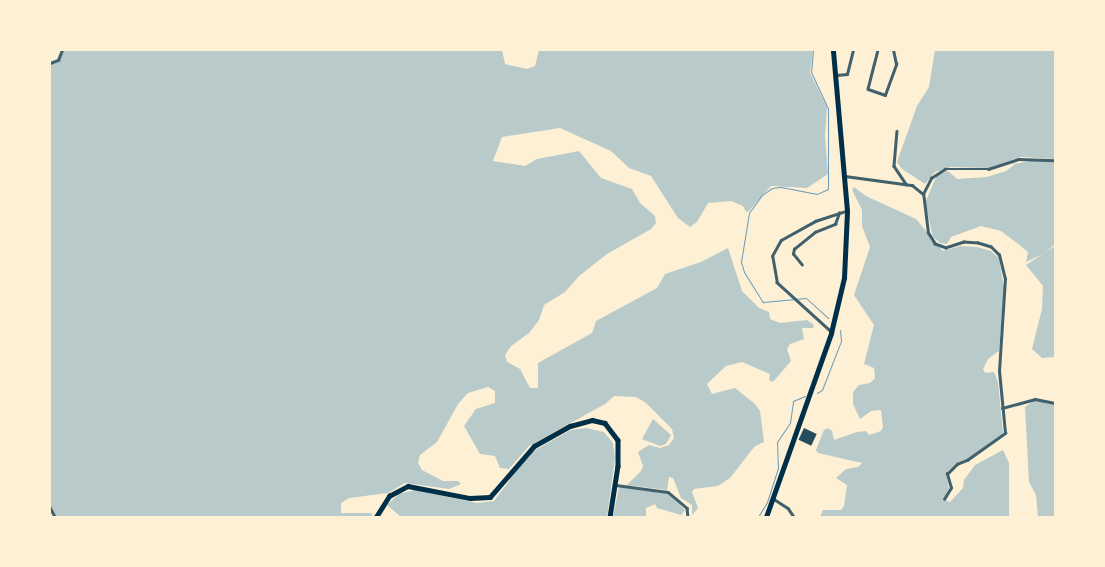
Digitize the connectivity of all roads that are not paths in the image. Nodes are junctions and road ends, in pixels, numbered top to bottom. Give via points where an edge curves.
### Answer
1 (62, 50) edge
2 (834, 50) edge
3 (853, 50) edge
4 (878, 50) edge
5 (893, 50) edge
6 (50, 63) edge
7 (834, 76) junction
8 (897, 131) dead end
9 (1055, 160) edge
10 (845, 176) junction
11 (906, 184) junction
12 (922, 194) junction
13 (847, 211) junction
14 (839, 213) junction
15 (802, 265) dead end
16 (832, 333) junction
17 (1055, 403) edge
18 (1002, 408) junction
19 (616, 485) junction
20 (774, 499) junction
21 (944, 499) dead end
22 (50, 507) edge
23 (55, 517) edge
24 (376, 517) edge
25 (610, 517) edge
26 (688, 517) edge
27 (766, 517) edge
28 (794, 517) edge

1 - 6 street via 58,60
2 - 7 highway
3 - 7 street via 847,74
4 - 5 street via 868,89 885,95 896,62
7 - 10 highway
8 - 11 street via 894,166
9 - 12 street via 1018,159 988,169 945,169 931,178
10 - 11 street
10 - 13 highway
11 - 12 street
12 - 18 street via 928,233 935,244 946,248 964,242 978,243 991,247 999,255 1005,279 999,371
13 - 14 street
13 - 16 highway via 846,264
14 - 15 street via 834,224 808,236 794,249 793,254
14 - 16 street via 781,240 772,256 777,283
16 - 20 highway
17 - 18 street via 1035,399
18 - 21 street via 1003,436 957,464 947,474 951,488
19 - 24 highway via 619,447 616,435 605,423 586,421 534,446 490,497 470,498 408,486 389,496
19 - 25 highway
19 - 26 street via 668,492 687,508
20 - 27 highway
20 - 28 street via 788,508
22 - 23 street

